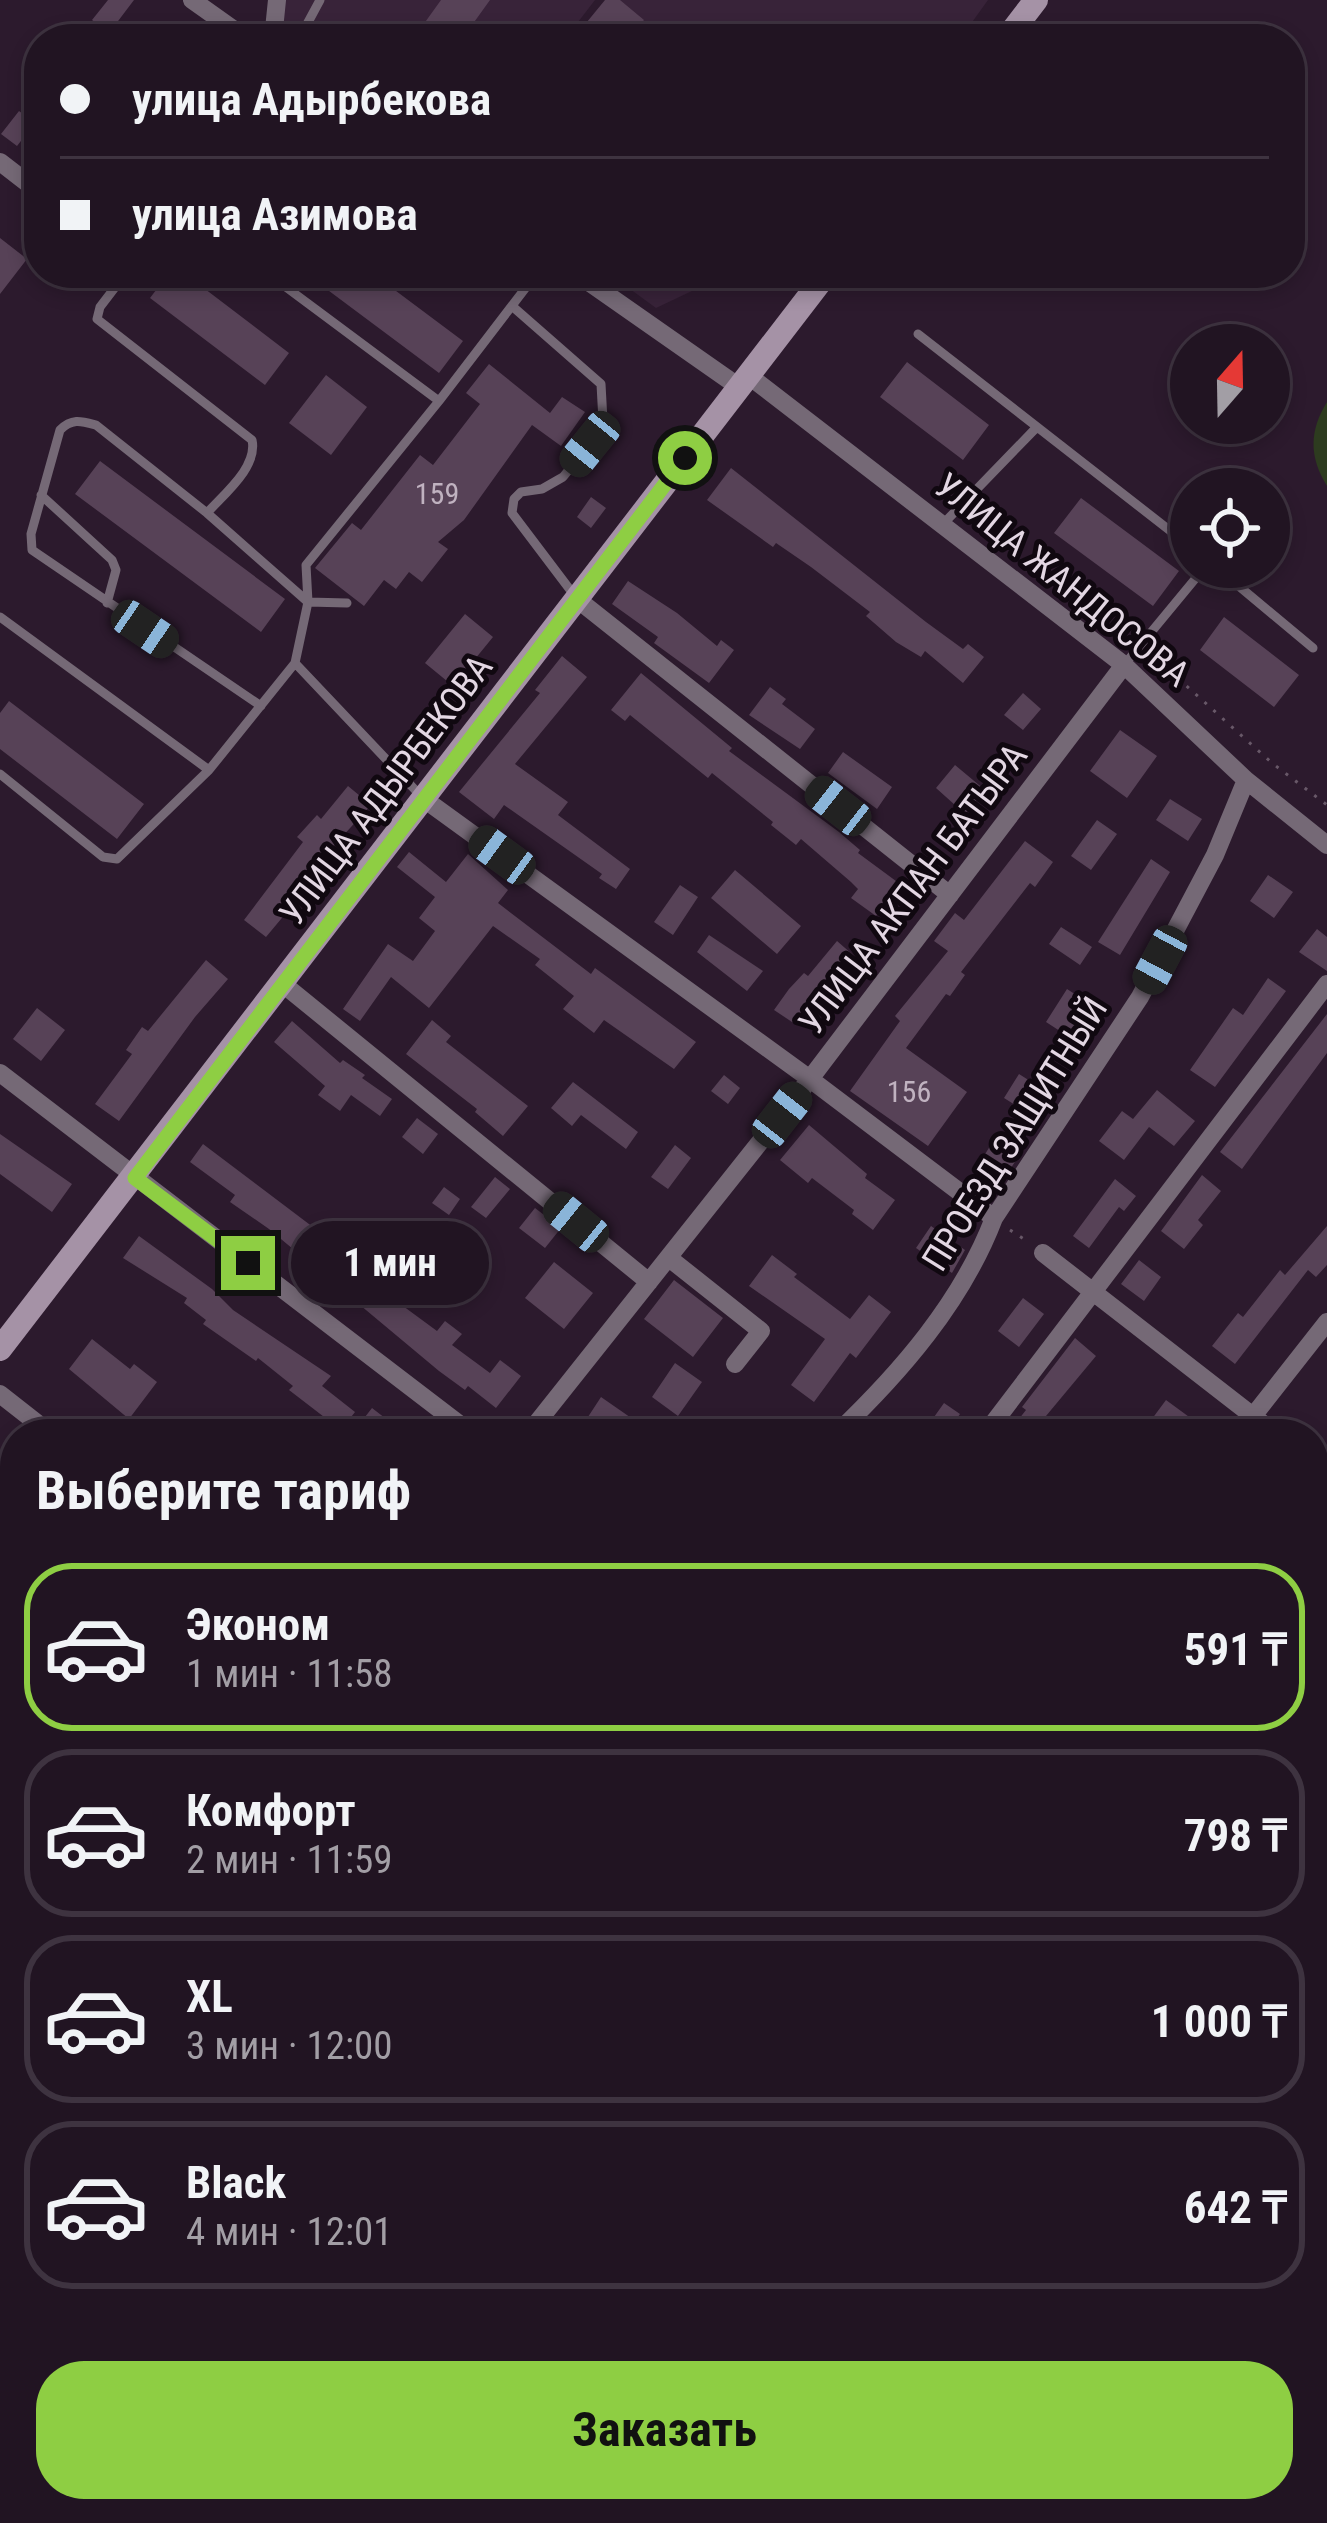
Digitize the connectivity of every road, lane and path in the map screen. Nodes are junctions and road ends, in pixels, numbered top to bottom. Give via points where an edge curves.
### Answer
1 (192, 0) edge
2 (1036, 0) edge
3 (226, 24) edge
4 (1018, 24) edge
5 (0, 162) edge
6 (24, 180) edge
7 (115, 288) edge
8 (288, 288) edge
9 (526, 288) edge
10 (599, 288) edge
11 (815, 288) edge
12 (512, 305) junction
13 (918, 334) dead end
14 (744, 381) junction
15 (439, 401) junction
16 (1036, 428) junction
17 (41, 495) junction
18 (207, 513) junction
19 (944, 524) junction
20 (1170, 532) edge
21 (1188, 588) edge
22 (1241, 588) edge
23 (577, 599) junction
24 (308, 602) junction
25 (107, 603) junction
26 (347, 603) dead end
27 (0, 617) edge
28 (1141, 645) junction
29 (1313, 648) dead end
30 (296, 663) junction
31 (1124, 665) junction
32 (261, 706) junction
33 (209, 770) junction
34 (0, 774) edge
35 (1246, 780) junction
36 (424, 799) junction
37 (1327, 806) edge
38 (1327, 845) edge
39 (950, 895) junction
40 (283, 984) junction
41 (1327, 984) edge
42 (0, 1073) edge
43 (810, 1079) junction
44 (135, 1178) junction
45 (1000, 1223) junction
46 (1034, 1246) joint
47 (669, 1258) junction
48 (649, 1282) junction
49 (1091, 1292) junction
50 (1327, 1322) edge
51 (0, 1349) edge
52 (736, 1364) dead end
53 (0, 1394) edge
54 (1252, 1416) junction
55 (32, 1419) edge
56 (452, 1419) edge
57 (540, 1419) edge
58 (852, 1419) edge
59 (997, 1419) edge
60 (1250, 1419) edge
61 (1256, 1419) edge

1 - 3 street
2 - 4 main road
5 - 6 street
7 - 18 lane via 97,320 252,440 249,465
8 - 15 lane
9 - 12 lane
10 - 14 street, УЛИЦА ЖАНДОСОВА
11 - 14 main road, УЛИЦА АДЫРБЕКОВА
12 - 15 lane
12 - 23 lane via 601,384 603,421 590,444 562,477 521,491 512,513
13 - 16 lane
14 - 19 street, УЛИЦА ЖАНДОСОВА
14 - 23 main road, УЛИЦА АДЫРБЕКОВА
15 - 24 lane via 306,565
16 - 19 lane
16 - 20 lane
17 - 18 lane via 60,430 79,420
17 - 25 lane via 112,560
17 - 25 lane via 32,550
18 - 24 lane
19 - 31 street, УЛИЦА ЖАНДОСОВА
21 - 28 lane
22 - 29 lane
23 - 36 main road, УЛИЦА АДЫРБЕКОВА
23 - 39 street
24 - 26 lane
24 - 30 lane
25 - 32 lane
27 - 33 lane
28 - 31 lane
28 - 37 path
30 - 32 lane
30 - 36 lane
31 - 35 street, УЛИЦА ЖАНДОСОВА
31 - 39 street, УЛИЦА АКПАН БАТЫРА
32 - 33 lane
33 - 34 lane via 116,859
35 - 38 street, УЛИЦА ЖАНДОСОВА
35 - 45 street, ПРОЕЗД ЗАЩИТНЫЙ via 1140,997
36 - 40 main road, УЛИЦА АДЫРБЕКОВА
36 - 43 street
39 - 43 street, УЛИЦА АКПАН БАТЫРА
40 - 44 main road, УЛИЦА АДЫРБЕКОВА
40 - 48 street
41 - 49 street
42 - 44 street
43 - 45 street
43 - 47 street, УЛИЦА АКПАН БАТЫРА
44 - 51 main road, УЛИЦА АДЫРБЕКОВА
44 - 56 street
45 - 46 path
45 - 58 street, ПРОЕЗД ЗАЩИТНЫЙ via 887,1386
46 - 49 street
47 - 48 street, УЛИЦА АКПАН БАТЫРА
47 - 52 street via 761,1330
48 - 57 street, УЛИЦА АКПАН БАТЫРА
49 - 54 street
49 - 59 street
50 - 54 street
53 - 55 street
54 - 60 street
54 - 61 street

